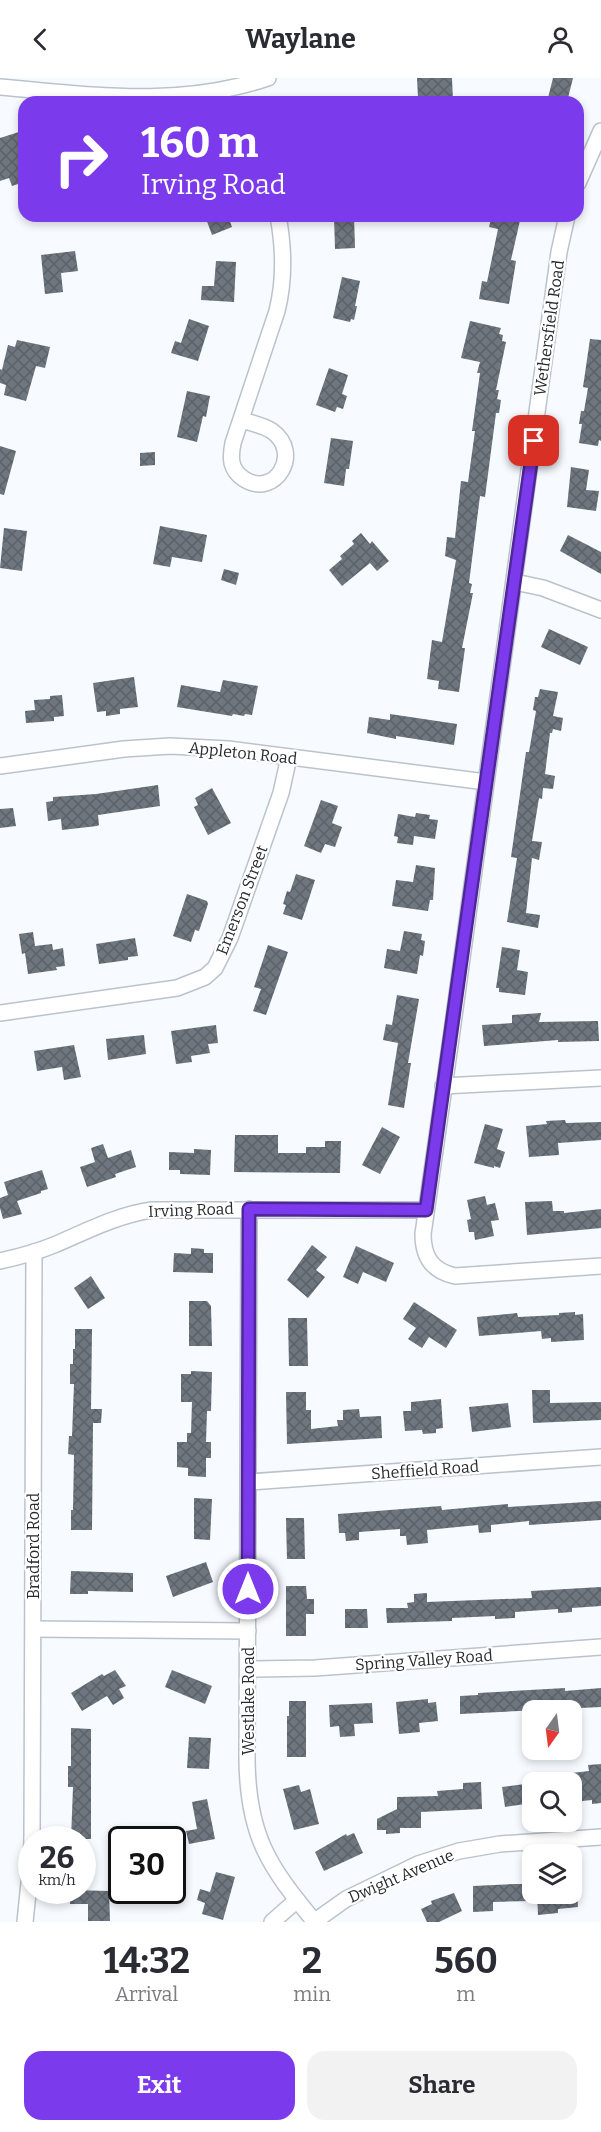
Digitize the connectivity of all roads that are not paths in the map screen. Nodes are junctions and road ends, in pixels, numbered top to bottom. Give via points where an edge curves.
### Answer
1 (268, 78) edge
2 (0, 87) edge
3 (101, 96) edge
4 (189, 96) edge
5 (232, 96) edge
6 (601, 131) edge
7 (584, 169) edge
8 (279, 222) edge
9 (566, 222) edge
10 (241, 420) dead end
11 (515, 582) junction
12 (601, 610) edge
13 (289, 757) junction
14 (0, 766) edge
15 (486, 782) junction
16 (0, 1013) edge
17 (601, 1078) edge
18 (443, 1086) junction
19 (249, 1209) junction
20 (426, 1210) junction
21 (34, 1252) junction
22 (0, 1261) edge
23 (601, 1266) edge
24 (601, 1457) edge
25 (249, 1482) junction
26 (33, 1629) junction
27 (248, 1631) junction
28 (601, 1647) edge
29 (248, 1669) junction
30 (32, 1826) edge
31 (601, 1837) edge
32 (297, 1900) junction
33 (27, 1904) edge
34 (25, 1922) edge
35 (272, 1922) edge
36 (315, 1922) edge

1 - 5 street
2 - 3 street
4 - 5 street
6 - 7 street
8 - 10 street via 282,292
9 - 11 street, Wethersfield Road
11 - 12 street
11 - 15 street, Wethersfield Road
13 - 14 street, Appleton Road via 170,746 124,748
13 - 15 street, Appleton Road
13 - 16 street, Emerson Street via 281,793 230,938 215,968 205,977 177,988
15 - 18 street, Wethersfield Road
17 - 18 street
18 - 20 street, Wethersfield Road
19 - 20 street, Irving Road
19 - 21 street, Irving Road via 133,1213
19 - 25 street, Westlake Road
20 - 23 street, Wethersfield Road via 425,1255 445,1274 466,1277
21 - 22 street, Irving Road
21 - 26 street, Bradford Road
24 - 25 street, Sheffield Road
25 - 27 street, Westlake Road
26 - 27 street
26 - 30 street, Bradford Road
27 - 29 street, Westlake Road
28 - 29 street, Spring Valley Road via 315,1668
29 - 32 street, Westlake Road via 248,1781 252,1818 263,1848
31 - 36 street, Dwight Avenue via 459,1851 418,1864 346,1899
32 - 35 street
32 - 36 street, Westlake Road
33 - 34 street, Bradford Road

